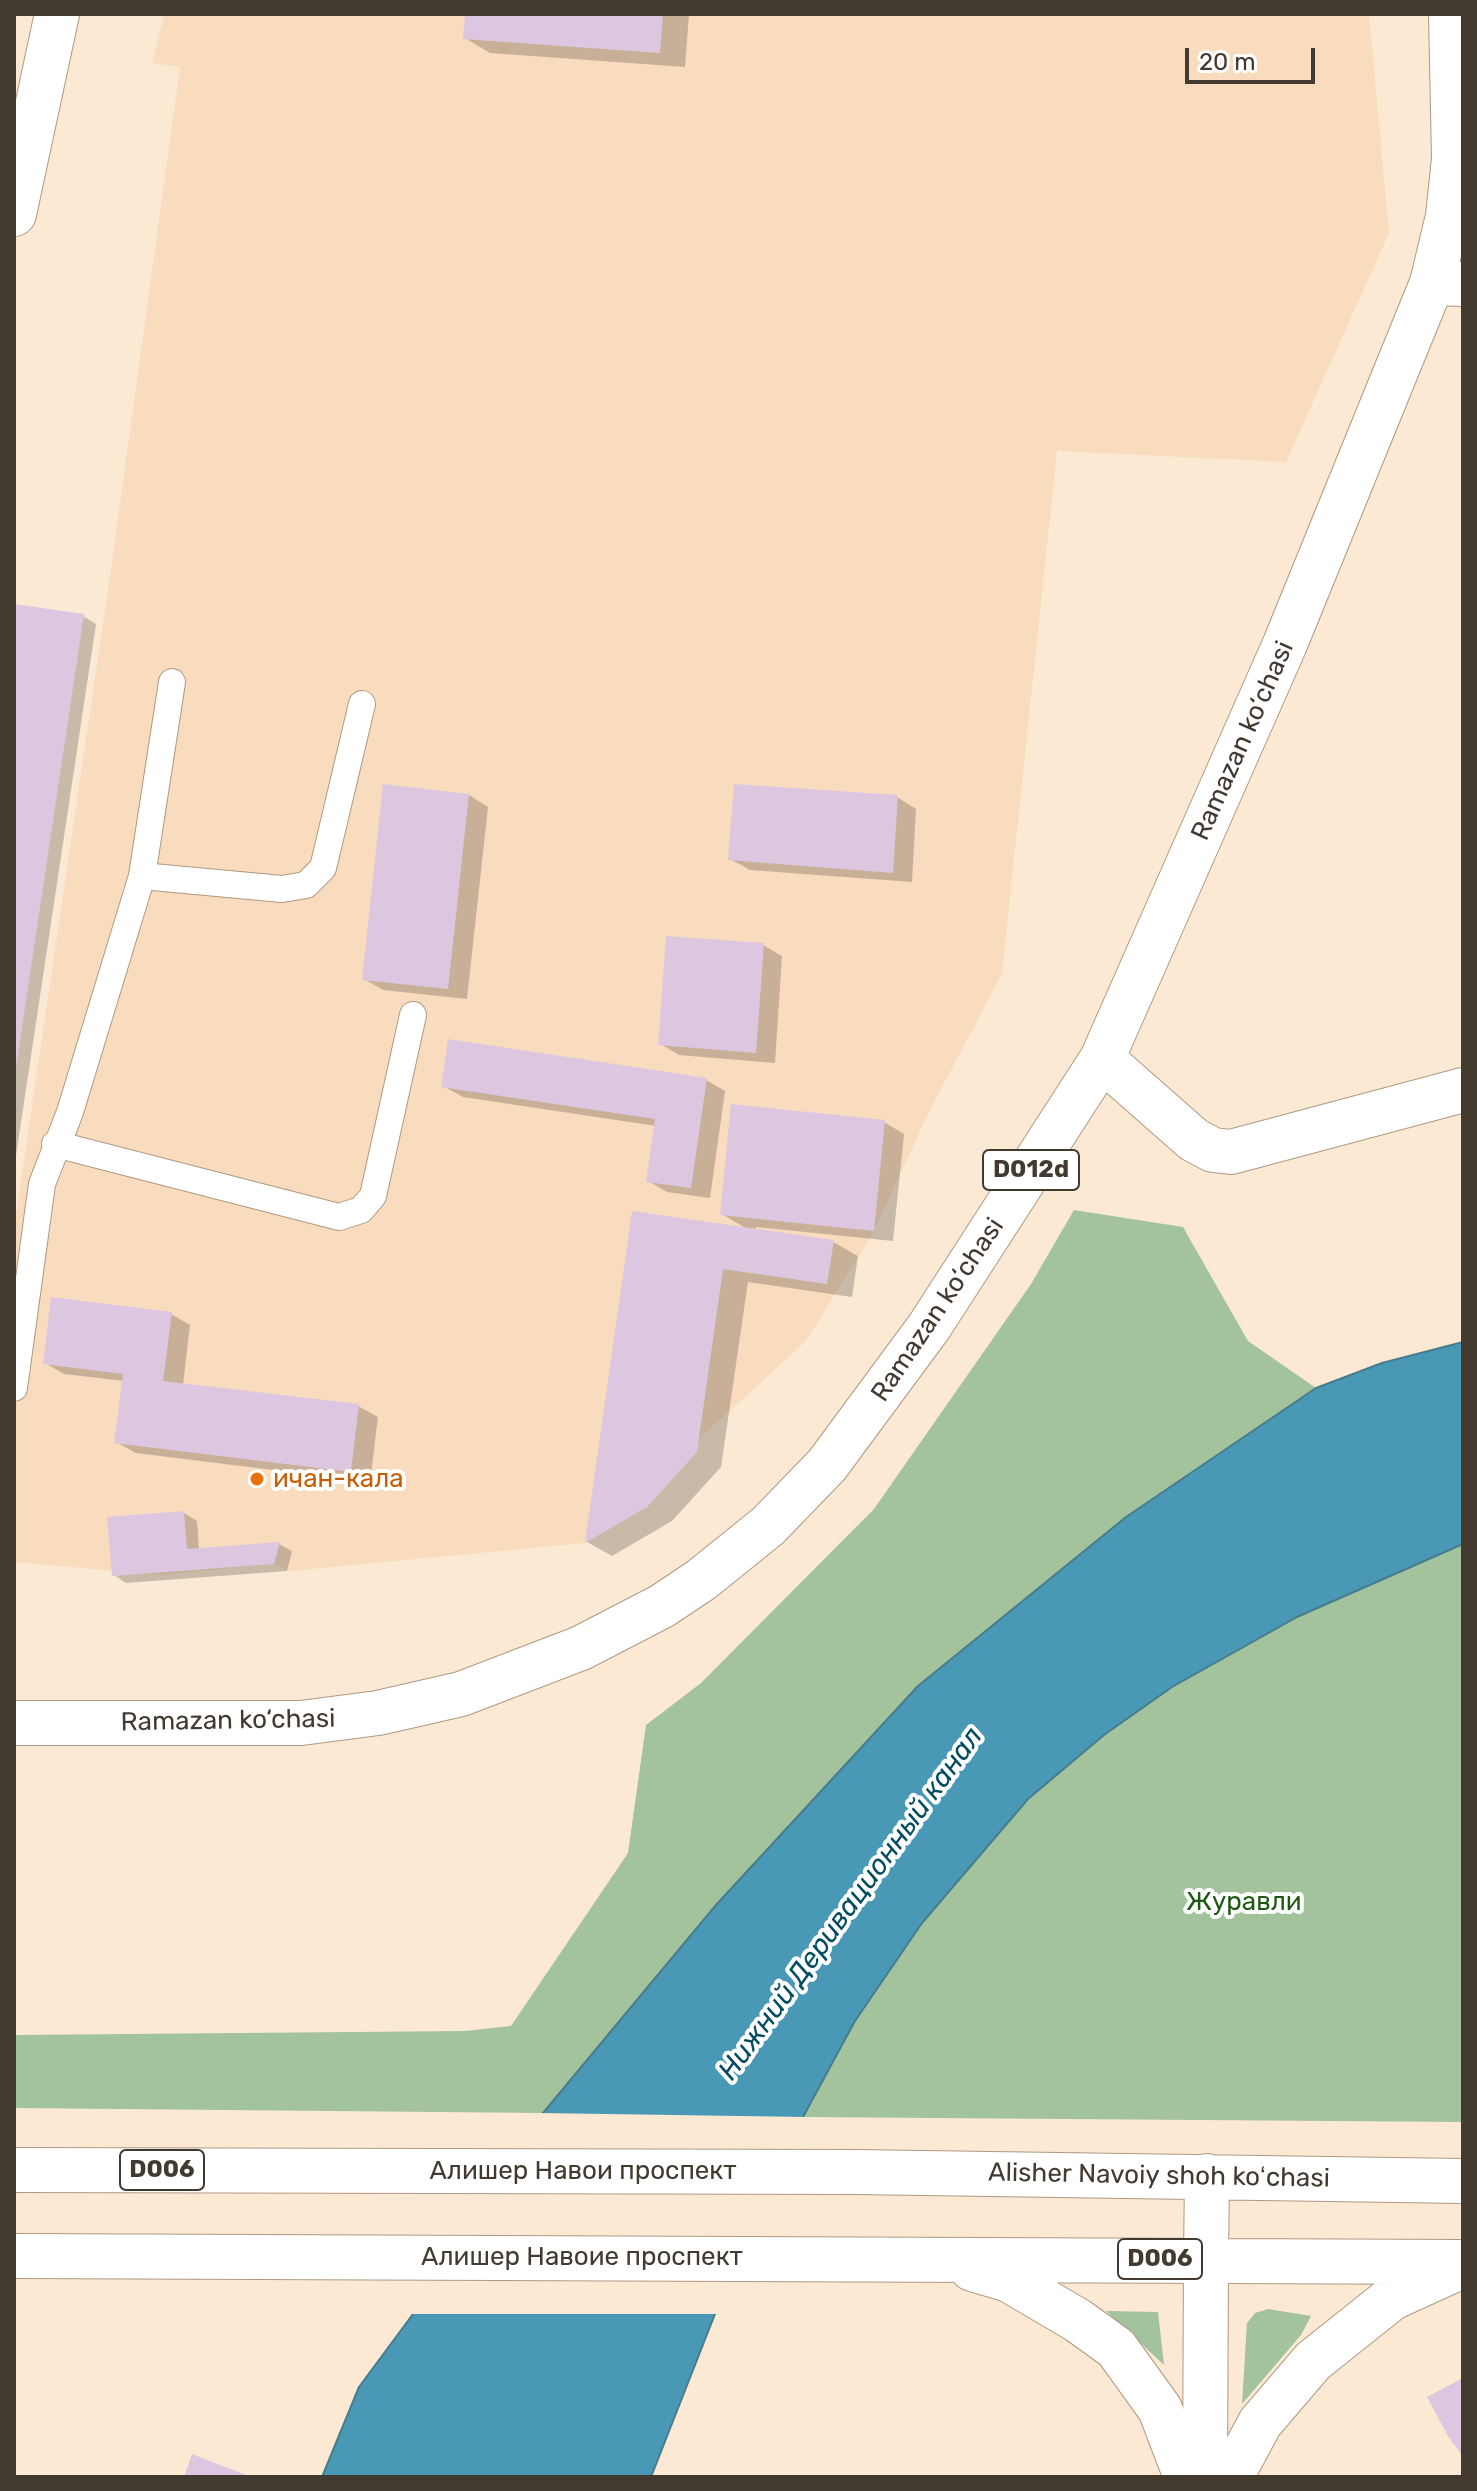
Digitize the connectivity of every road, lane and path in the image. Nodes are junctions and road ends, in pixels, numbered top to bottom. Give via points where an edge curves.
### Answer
1 (57, 14) edge
2 (1451, 14) edge
3 (14, 214) edge
4 (1447, 284) edge
5 (172, 682) dead end
6 (362, 704) dead end
7 (142, 876) junction
8 (413, 1015) dead end
9 (1102, 1059) junction
10 (1463, 1090) edge
11 (55, 1144) junction
12 (14, 1388) edge
13 (14, 1723) edge
14 (110, 1723) junction
15 (14, 1744) edge
16 (14, 2170) edge
17 (856, 2172) joint
18 (1207, 2176) junction
19 (1463, 2181) edge
20 (14, 2256) edge
21 (923, 2258) junction
22 (1206, 2259) junction
23 (1463, 2264) edge
24 (1186, 2477) edge
25 (1205, 2477) edge
26 (1231, 2477) edge

1 - 3 main road
2 - 4 main road, Ramazan ko‘chasi / D012d via 1454,159
4 - 9 main road, Ramazan ko‘chasi / D012d
5 - 7 lane
6 - 7 lane via 323,868 306,885 282,889
7 - 11 lane via 70,1112
8 - 11 lane via 373,1196 361,1210 339,1217
9 - 10 main road via 1194,1140 1231,1152
9 - 14 main road, Ramazan ko‘chasi / D012d via 856,1430 778,1516 701,1580 581,1648 418,1705 301,1723
11 - 12 lane via 42,1184
13 - 14 main road, Ramazan ko‘chasi / D012d
14 - 15 main road, D012d
16 - 17 main road, Алишер Навои проспект / D006
17 - 18 main road, Alisher Navoiy shoh koʻchasi / D006
18 - 19 main road, Alisher Navoiy shoh koʻchasi / D006
18 - 22 main road
20 - 21 main road, Алишер Навоие проспект / D006
21 - 22 main road, D006
21 - 24 main road via 1009,2280 1116,2348 1160,2409
22 - 23 main road, D006
22 - 25 main road
23 - 26 main road via 1392,2298 1313,2361 1260,2423

